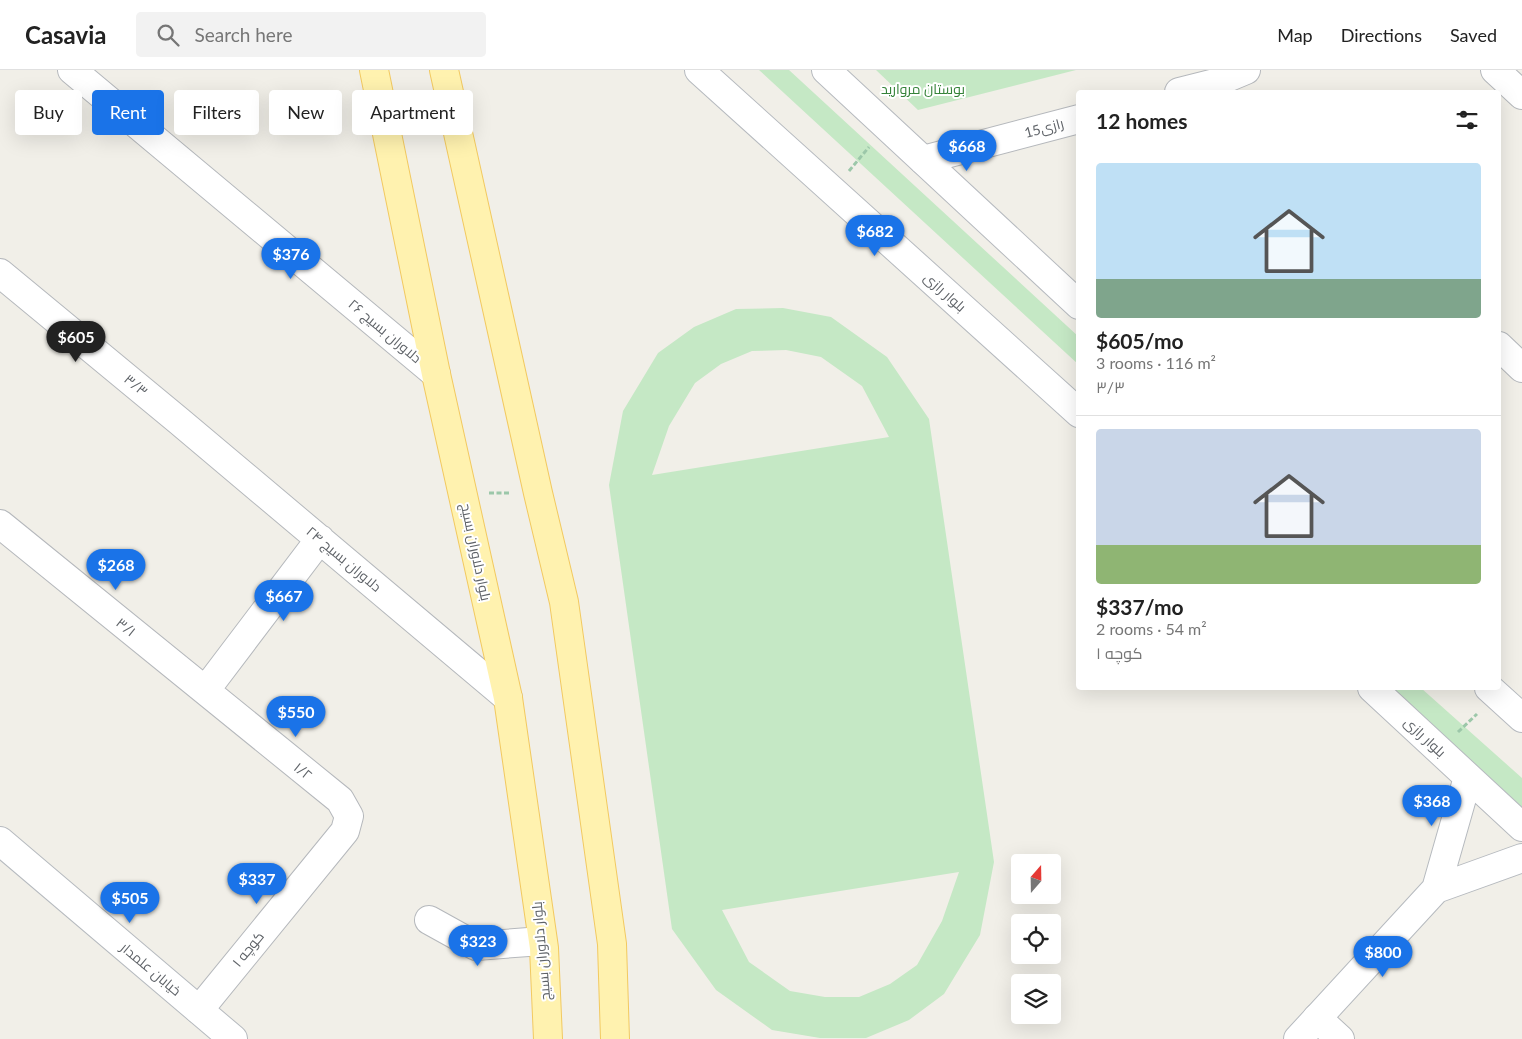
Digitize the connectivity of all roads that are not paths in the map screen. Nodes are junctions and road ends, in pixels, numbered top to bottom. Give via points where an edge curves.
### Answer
1 (72, 70) edge
2 (374, 70) edge
3 (444, 70) edge
4 (699, 70) edge
5 (826, 70) edge
6 (1246, 70) edge
7 (1495, 70) edge
8 (1220, 88) edge
9 (1200, 90) edge
10 (1522, 95) edge
11 (1076, 120) edge
12 (923, 160) junction
13 (0, 273) edge
14 (1076, 302) edge
15 (1501, 348) edge
16 (1522, 368) edge
17 (436, 374) junction
18 (1076, 410) edge
19 (180, 421) joint
20 (0, 524) edge
21 (320, 539) junction
22 (210, 685) junction
23 (1374, 690) edge
24 (1493, 691) edge
25 (508, 698) junction
26 (1522, 718) edge
27 (1468, 777) junction
28 (349, 816) joint
29 (1522, 827) edge
30 (0, 841) edge
31 (1522, 858) edge
32 (1436, 889) junction
33 (429, 920) dead end
34 (542, 941) junction
35 (198, 1010) junction
36 (1317, 1018) junction
37 (233, 1039) edge
38 (548, 1039) edge
39 (615, 1039) edge
40 (1298, 1039) edge
41 (1340, 1039) edge

1 - 17 street, دلاوران بسیج ۲۶
2 - 17 main road, بلوار دلاوران بسیج
3 - 39 main road via 564,602 612,944
4 - 18 street, بلوار رازی
5 - 12 street
6 - 8 street
7 - 10 street
8 - 9 street
11 - 12 street, 15رازی
12 - 14 street
13 - 19 street, ۳/۳
15 - 16 street
17 - 25 main road, بلوار دلاوران بسیج
19 - 21 street, دلاوران بسیج ۲۴
20 - 22 street, ۳/۱
21 - 22 street
21 - 25 street, دلاوران بسیج ۲۴
22 - 28 street, ۱/۲ via 340,800
23 - 27 street, بلوار رازی
24 - 26 street
25 - 34 main road, بلوار دلاوران بسیج
27 - 29 street, بلوار رازی
27 - 32 street
28 - 35 street, کوچه ۱ via 345,831
30 - 35 street, خیابان علمدار
31 - 32 street
32 - 36 street
33 - 34 street via 476,946
34 - 38 main road, بلوار دلاوران بسیج
35 - 37 street, خیابان علمدار
36 - 40 street
36 - 41 street

